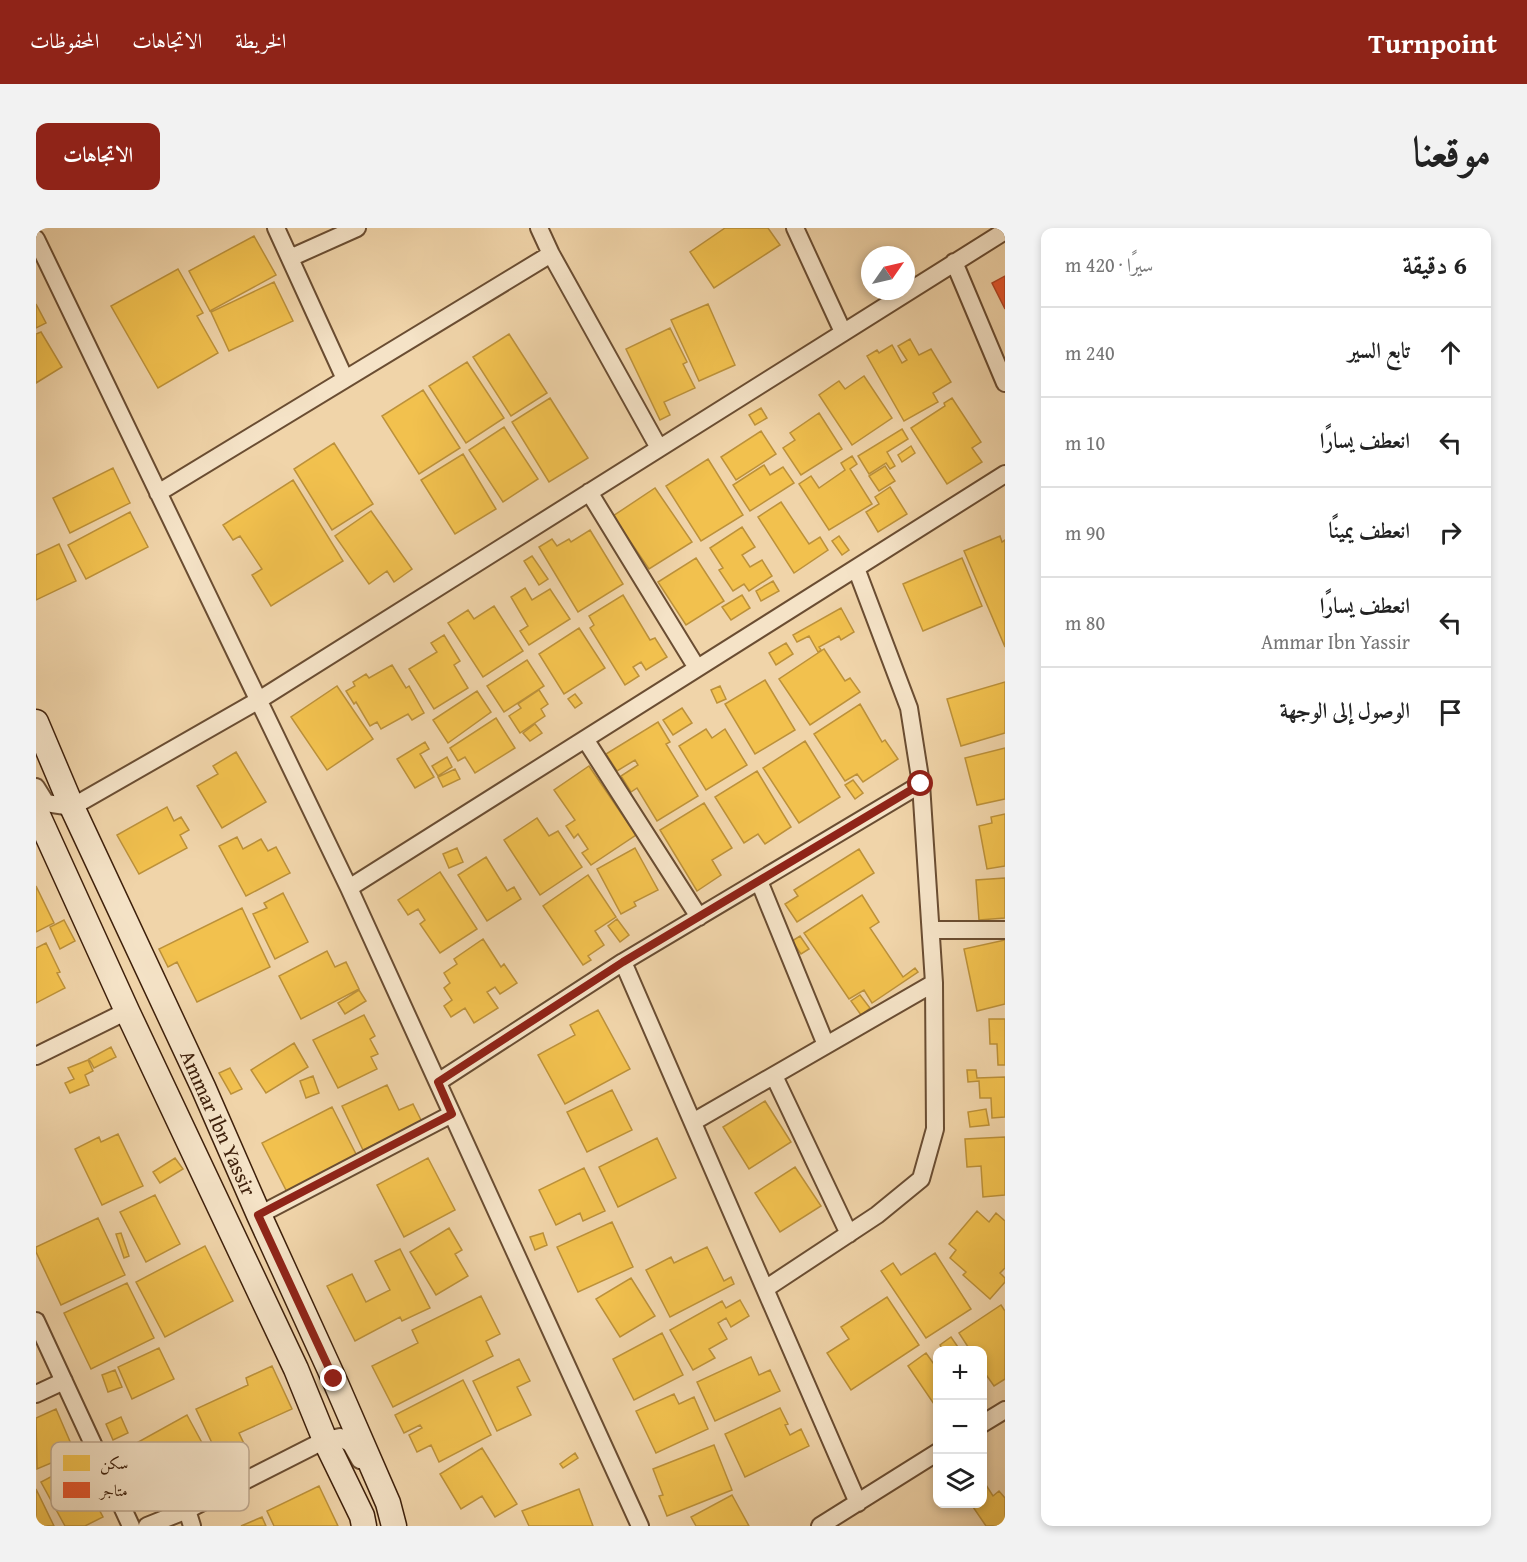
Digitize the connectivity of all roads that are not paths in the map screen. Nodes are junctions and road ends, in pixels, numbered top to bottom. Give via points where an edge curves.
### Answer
1 (276, 228) edge
2 (357, 228) edge
3 (539, 228) edge
4 (795, 228) edge
5 (1005, 231) edge
6 (36, 239) edge
7 (551, 255) junction
8 (290, 258) junction
9 (954, 262) junction
10 (843, 332) junction
11 (345, 380) junction
12 (1005, 383) edge
13 (659, 448) junction
14 (1005, 474) edge
15 (589, 492) junction
16 (158, 493) junction
17 (856, 568) junction
18 (698, 668) junction
19 (259, 700) junction
20 (36, 722) edge
21 (585, 739) junction
22 (921, 784) junction
23 (36, 787) edge
24 (72, 807) junction
25 (36, 811) edge
26 (759, 881) junction
27 (349, 888) junction
28 (699, 917) junction
29 (931, 930) junction
30 (1005, 930) edge
31 (623, 962) junction
32 (934, 983) junction
33 (127, 1011) junction
34 (826, 1045) junction
35 (36, 1056) edge
36 (774, 1076) junction
37 (438, 1082) junction
38 (452, 1114) junction
39 (693, 1122) junction
40 (258, 1215) junction
41 (849, 1233) junction
42 (765, 1289) junction
43 (36, 1321) edge
44 (64, 1381) junction
45 (36, 1394) edge
46 (1005, 1410) edge
47 (987, 1421) edge
48 (325, 1440) junction
49 (92, 1442) edge
50 (935, 1454) edge
51 (249, 1484) edge
52 (858, 1503) junction
53 (124, 1511) edge
54 (190, 1518) edge
55 (393, 1522) edge
56 (131, 1526) edge
57 (147, 1526) edge
58 (364, 1526) edge
59 (640, 1526) edge
60 (820, 1526) edge

1 - 8 street
2 - 8 street
3 - 7 street
4 - 10 street
5 - 9 street
6 - 16 street
7 - 11 street
7 - 13 street
8 - 11 street
9 - 10 street
9 - 12 street
10 - 13 street
11 - 16 street
13 - 15 street
14 - 17 street
15 - 18 street
15 - 19 street
16 - 19 street
17 - 18 street
17 - 22 street via 909,708
18 - 21 street
19 - 24 street
19 - 27 street
20 - 24 street, Ammar Ibn Yassir
21 - 27 street
21 - 28 street
22 - 26 street
22 - 29 street
23 - 24 street via 46,803
24 - 40 street, Ammar Ibn Yassir via 203,1087
25 - 33 street, Ammar Ibn Yassir
26 - 28 street
26 - 34 street
27 - 37 street
28 - 31 street
29 - 30 street
29 - 32 street
31 - 37 street
31 - 39 street
32 - 34 street
32 - 41 street via 936,1129 921,1179
33 - 35 street
33 - 48 street, Ammar Ibn Yassir via 296,1369
34 - 36 street
36 - 39 street
36 - 41 street
37 - 38 street
38 - 40 street
38 - 59 street
39 - 42 street
40 - 55 street, Ammar Ibn Yassir via 334,1379
41 - 42 street
42 - 52 street
43 - 44 street
44 - 45 street
44 - 49 street
46 - 47 street
48 - 51 street
48 - 55 street via 340,1437 351,1444
48 - 58 street, Ammar Ibn Yassir
50 - 52 street
52 - 60 street
53 - 56 street
54 - 57 street

